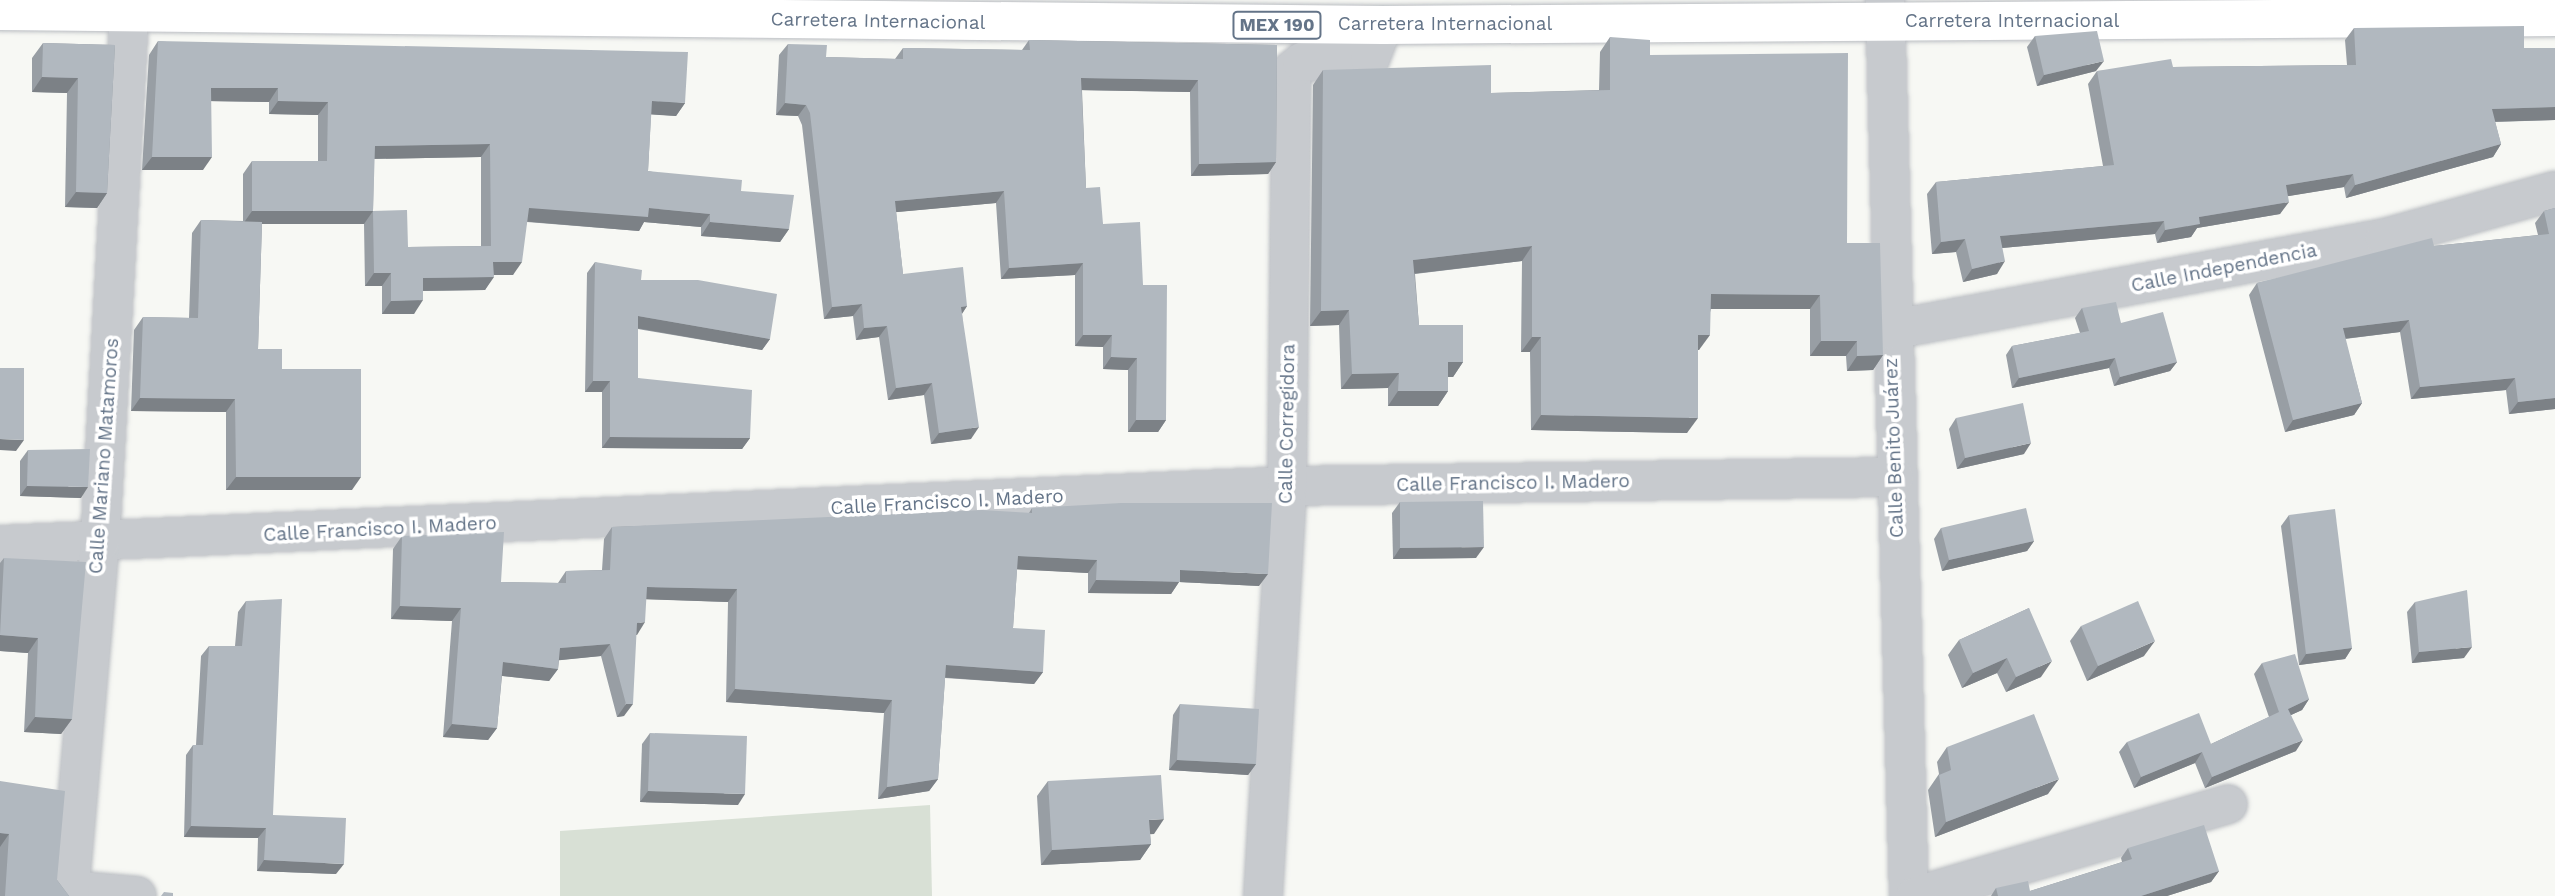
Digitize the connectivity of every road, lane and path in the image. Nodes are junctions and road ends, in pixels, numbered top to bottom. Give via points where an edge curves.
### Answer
1 (130, 7) edge
2 (0, 11) edge
3 (976, 11) edge
4 (1885, 11) edge
5 (1533, 12) edge
6 (2555, 18) edge
7 (1383, 25) junction
8 (2555, 191) edge
9 (1890, 330) junction
10 (1894, 477) junction
11 (1286, 486) junction
12 (100, 542) junction
13 (0, 545) edge
14 (2228, 804) dead end
15 (69, 893) edge
16 (137, 896) edge
17 (1263, 896) edge
18 (1909, 896) edge
19 (1916, 896) edge

1 - 2 main road, Carretera Internacional / MEX 190
1 - 3 main road, Carretera Internacional / MEX 190
1 - 12 street, Calle Mariano Matamoros
3 - 7 main road, Carretera Internacional / MEX 190
4 - 5 main road, Carretera Internacional / MEX 190
4 - 6 main road, Carretera Internacional / MEX 190
4 - 9 street, Calle Benito Juárez
5 - 7 main road, Carretera Internacional / MEX 190
7 - 11 street, Calle Corregidora via 1370,59 1302,62 1291,71
8 - 9 street, Calle Independencia via 2385,238
9 - 10 street, Calle Benito Juárez
10 - 11 street, Calle Francisco I. Madero
10 - 18 street, Calle Benito Juárez
11 - 12 street, Calle Francisco I. Madero
11 - 17 street, Calle Corregidora
12 - 13 street, Calle Francisco I. Madero
12 - 15 street, Calle Mariano Matamoros
14 - 19 street
15 - 16 street

